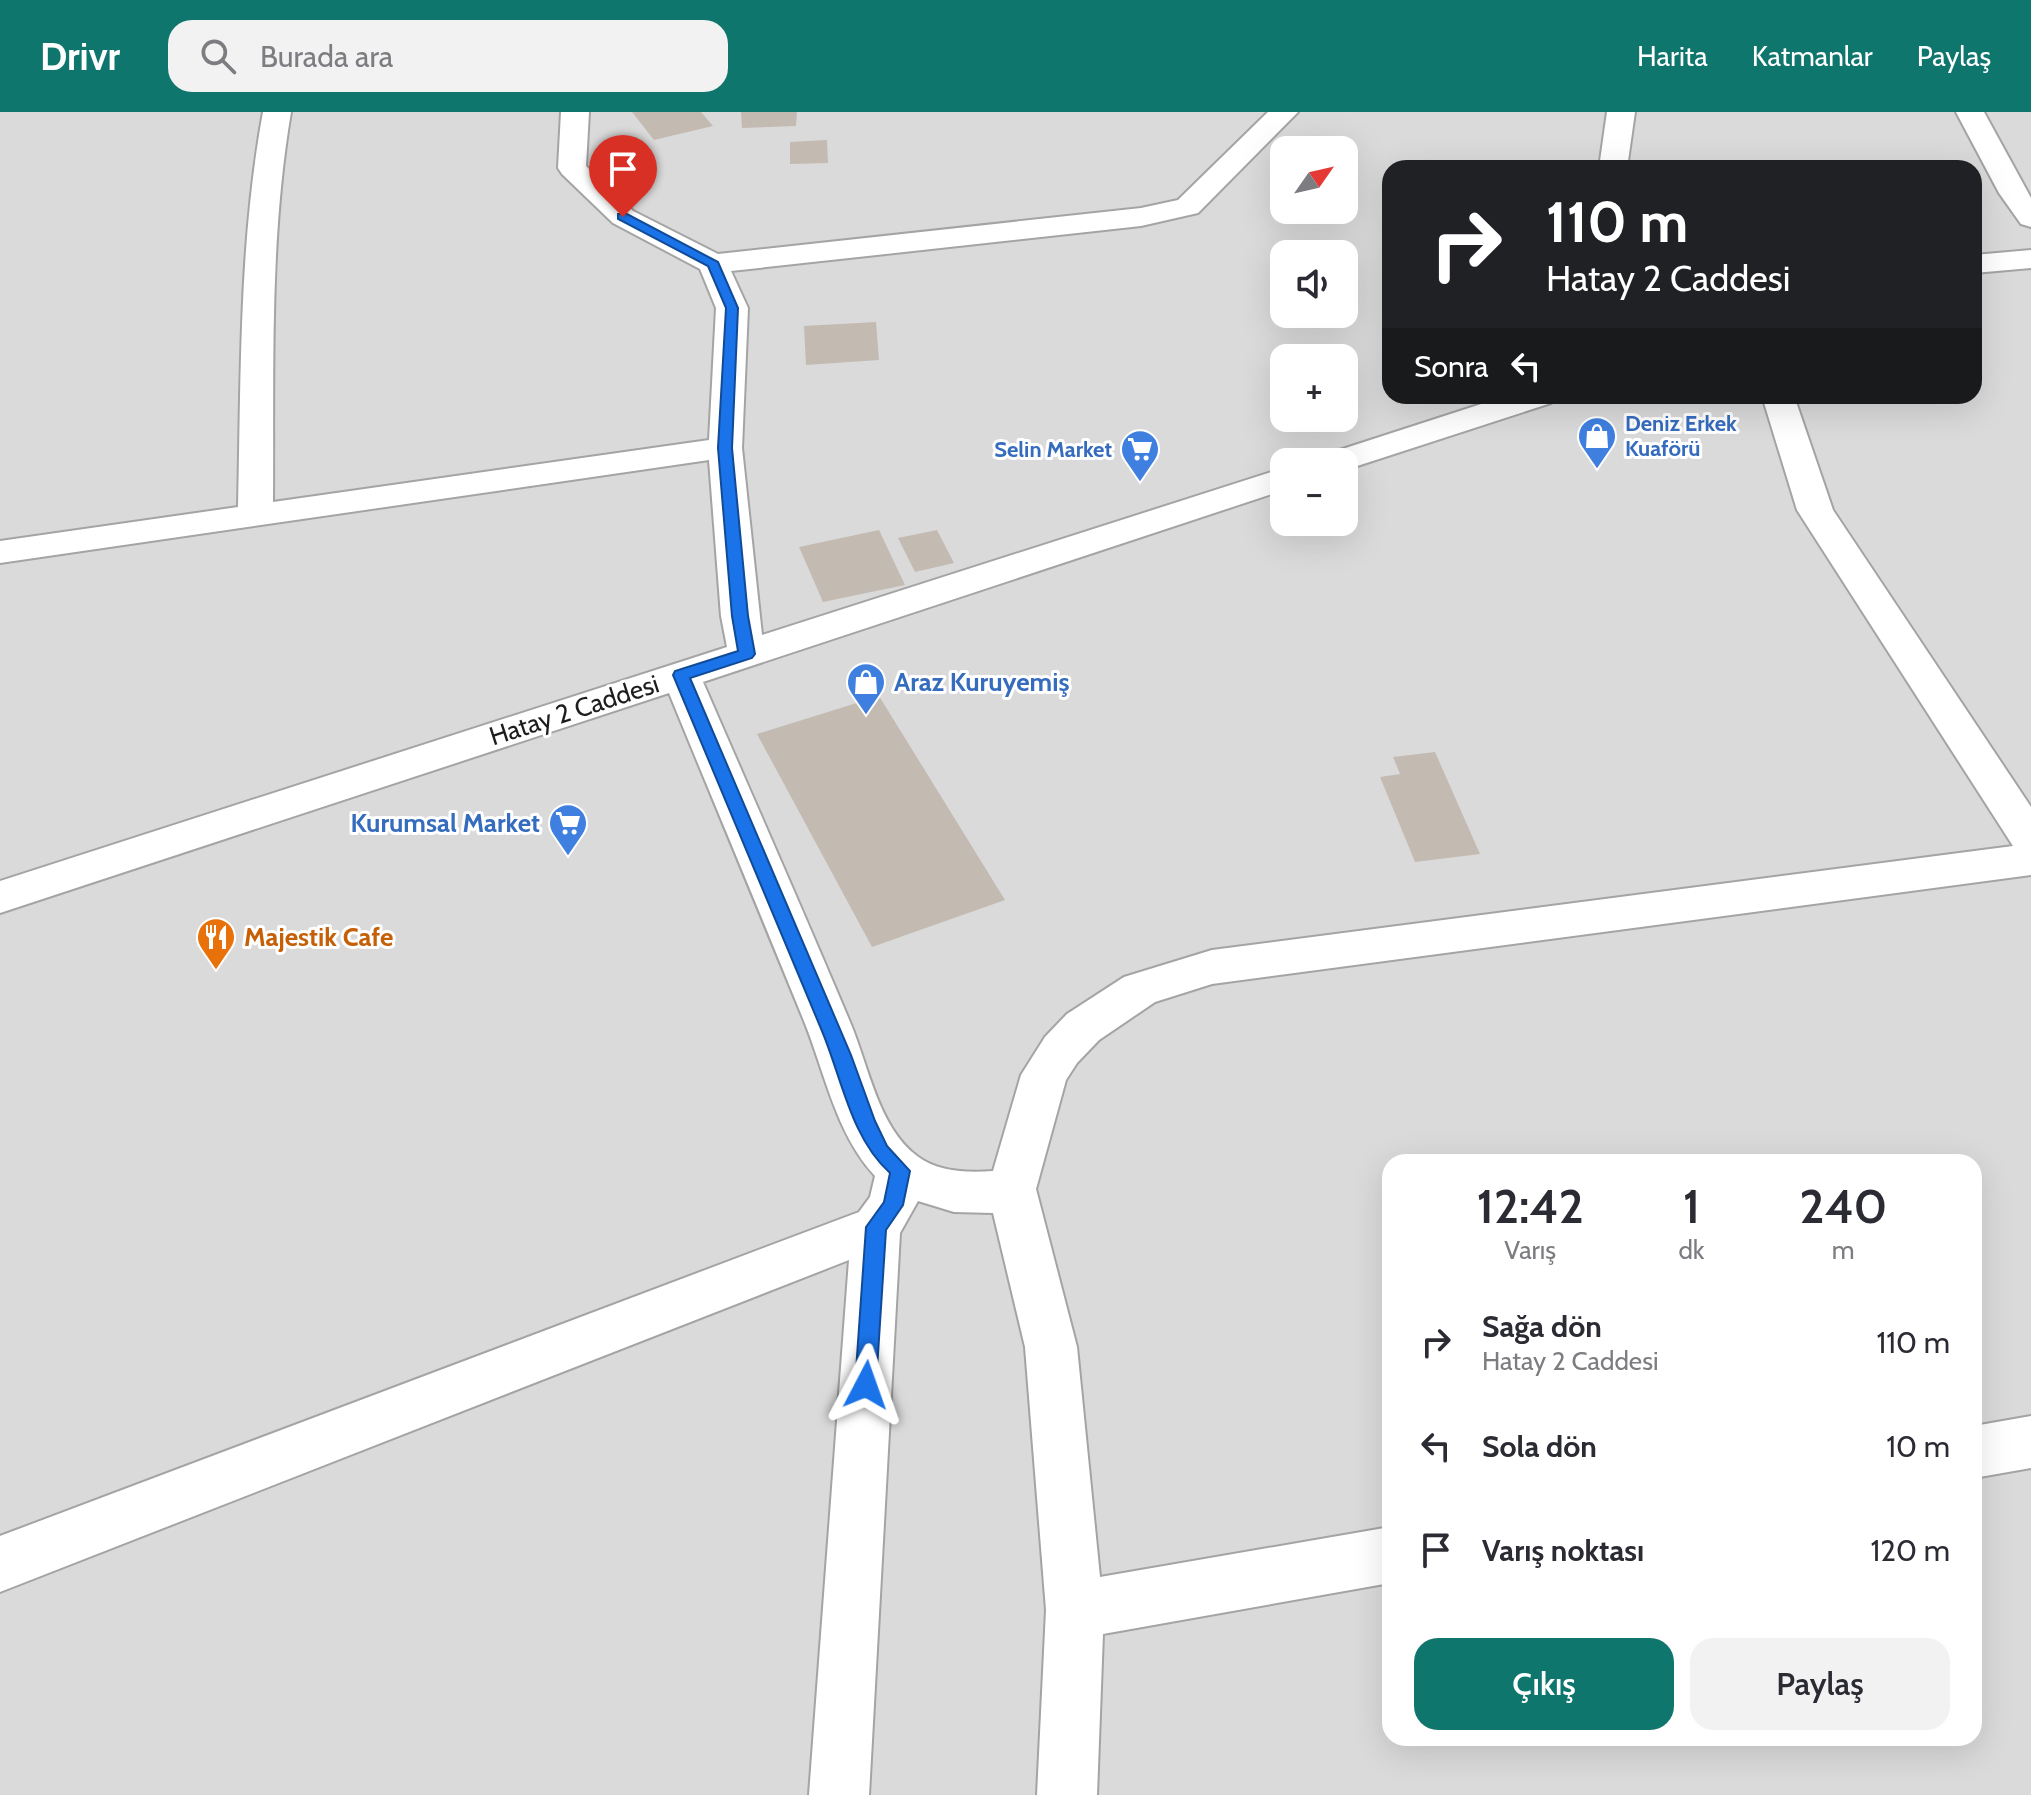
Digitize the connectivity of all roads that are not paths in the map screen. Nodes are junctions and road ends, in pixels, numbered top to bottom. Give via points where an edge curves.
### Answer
1 (277, 112) edge
2 (575, 112) edge
3 (1284, 112) edge
4 (1621, 112) edge
5 (1970, 112) edge
6 (1614, 160) edge
7 (2031, 218) edge
8 (2031, 259) edge
9 (1982, 263) edge
10 (713, 264) junction
11 (1514, 404) edge
12 (1781, 404) edge
13 (725, 448) junction
14 (1358, 455) edge
15 (1270, 484) edge
16 (255, 515) junction
17 (0, 552) edge
18 (747, 654) junction
19 (681, 675) junction
20 (2031, 840) edge
21 (2031, 859) edge
22 (0, 897) edge
23 (900, 1171) junction
24 (1012, 1189) junction
25 (876, 1227) junction
26 (2031, 1442) edge
27 (1982, 1451) edge
28 (1382, 1556) edge
29 (0, 1564) edge
30 (1075, 1610) junction
31 (839, 1795) edge
32 (1067, 1795) edge

1 - 16 street via 260,243
2 - 10 street via 572,168 623,217
3 - 10 street via 1188,207 1141,217
4 - 6 street
5 - 7 street
8 - 9 street
10 - 13 street via 732,308
11 - 14 street
12 - 20 street via 1815,510
13 - 16 street
13 - 18 street
15 - 18 street, Hatay 2 Caddesi
16 - 17 street
18 - 19 street, Hatay 2 Caddesi
19 - 22 street, Hatay 2 Caddesi
19 - 23 street via 865,1122 880,1152
21 - 24 street via 1174,976 1108,1007 1061,1050 1044,1075
23 - 24 street via 960,1194
23 - 25 street via 893,1205
24 - 30 street via 1051,1347
25 - 29 street
25 - 31 street
26 - 27 street
28 - 30 street
30 - 32 street

